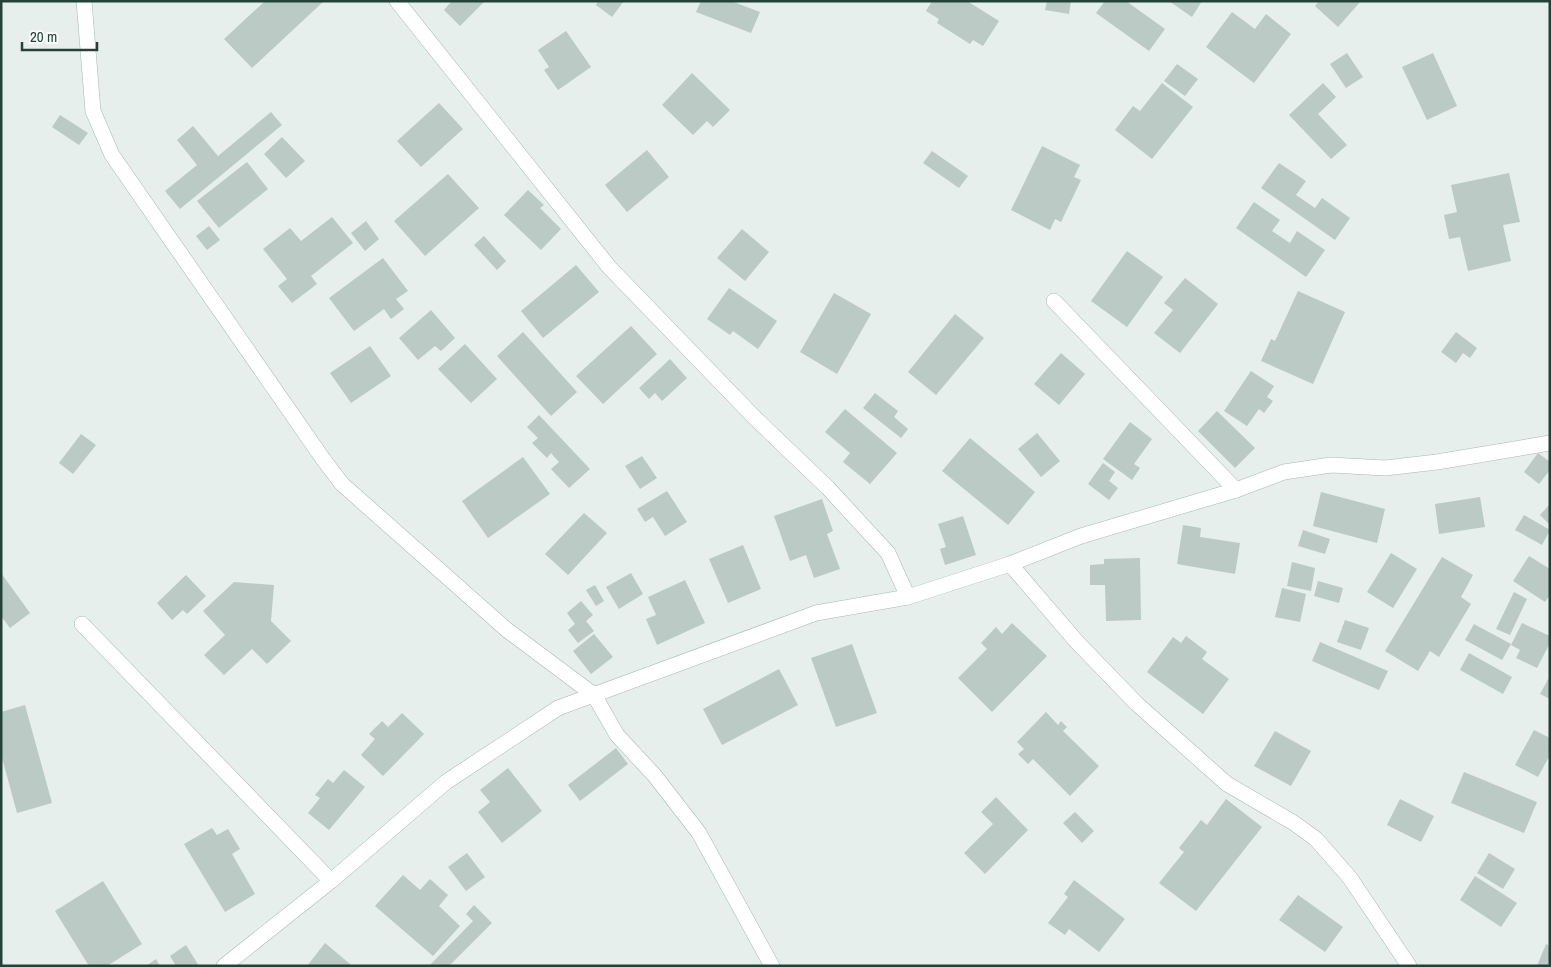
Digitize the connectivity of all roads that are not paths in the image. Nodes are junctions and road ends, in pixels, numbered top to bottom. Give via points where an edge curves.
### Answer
1 (84, 1) edge
2 (396, 1) edge
3 (1054, 301) dead end
4 (1550, 443) edge
5 (1236, 490) junction
6 (1010, 564) junction
7 (908, 597) junction
8 (82, 624) dead end
9 (594, 695) junction
10 (332, 881) junction
11 (224, 966) edge
12 (772, 966) edge
13 (1409, 966) edge

1 - 9 street via 94,111 112,155 323,460 342,484 507,630
2 - 7 street via 609,267 888,553
3 - 5 street
4 - 5 street via 1385,468 1331,465 1293,470
5 - 6 street via 1081,536
6 - 7 street
6 - 13 street via 1076,641 1137,704 1227,784 1316,839 1350,878
7 - 9 street via 816,613
8 - 10 street
9 - 10 street via 558,708 446,782
9 - 12 street via 617,735 700,833
10 - 11 street

